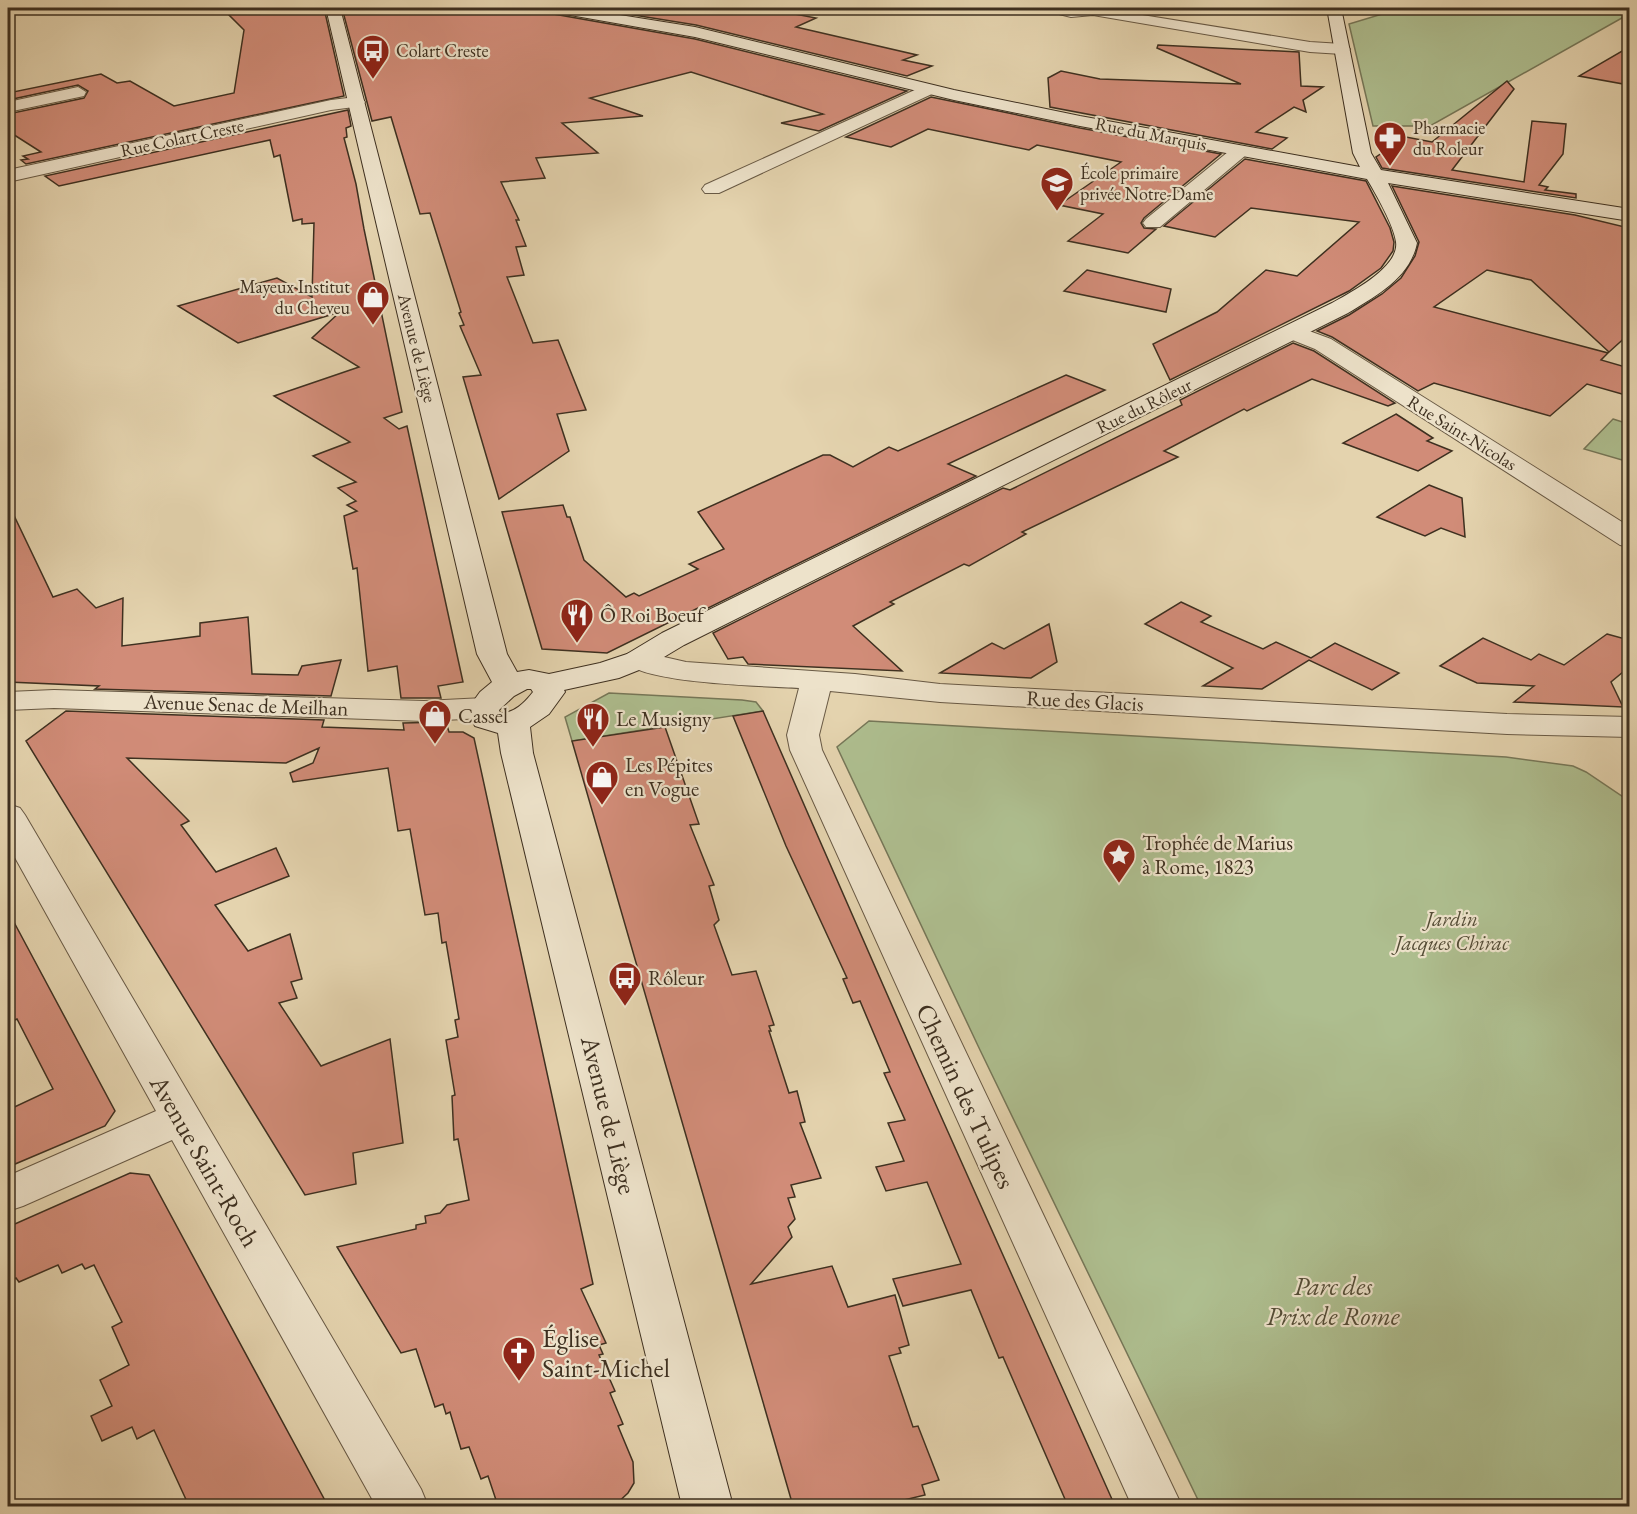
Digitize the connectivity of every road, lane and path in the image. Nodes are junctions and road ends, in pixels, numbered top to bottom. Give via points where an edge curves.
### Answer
1 (333, 8) edge
2 (553, 8) edge
3 (609, 8) edge
4 (1052, 8) edge
5 (1334, 8) edge
6 (1094, 9) edge
7 (592, 14) junction
8 (1341, 49) junction
9 (928, 89) junction
10 (78, 92) dead end
11 (356, 102) junction
12 (8, 107) edge
13 (1240, 151) junction
14 (1374, 175) junction
15 (8, 176) edge
16 (712, 189) dead end
17 (1629, 215) edge
18 (1153, 224) dead end
19 (1293, 332) junction
20 (1629, 539) edge
21 (638, 660) junction
22 (817, 681) junction
23 (8, 700) edge
24 (502, 705) junction
25 (1629, 727) edge
26 (8, 815) edge
27 (181, 1118) junction
28 (8, 1194) edge
29 (403, 1506) edge
30 (708, 1506) edge
31 (1157, 1506) edge

1 - 11 street, Avenue de Liège
2 - 7 street, Rue du Marquis
3 - 7 street
4 - 6 street via 1071,13
5 - 8 street, Rue du Rôleur
6 - 8 street
7 - 9 street, Rue du Marquis via 695,32
8 - 14 street, Rue du Rôleur via 1362,153
9 - 13 street, Rue du Marquis
9 - 16 street
10 - 12 street
11 - 15 street, Rue Colart Creste
11 - 24 street, Avenue de Liège via 492,654 500,672
13 - 14 street, Rue du Marquis
13 - 18 street
14 - 17 street, Rue du Marquis
14 - 19 street, Rue du Rôleur via 1404,233 1404,257 1368,292
19 - 20 street, Rue Saint-Nicolas via 1323,344
19 - 21 street, Rue du Rôleur via 673,639
21 - 22 street, Rue des Glacis via 686,671
21 - 24 street via 598,674 546,684 548,695 526,716
22 - 25 street, Rue des Glacis via 940,693 1527,725
22 - 31 street, Chemin des Tulipes via 803,735 806,750
23 - 24 street, Avenue Senac de Meilhan via 424,711
24 - 30 street, Avenue de Liège
26 - 27 street, Avenue Saint-Roch
27 - 28 street
27 - 29 street, Avenue Saint-Roch

